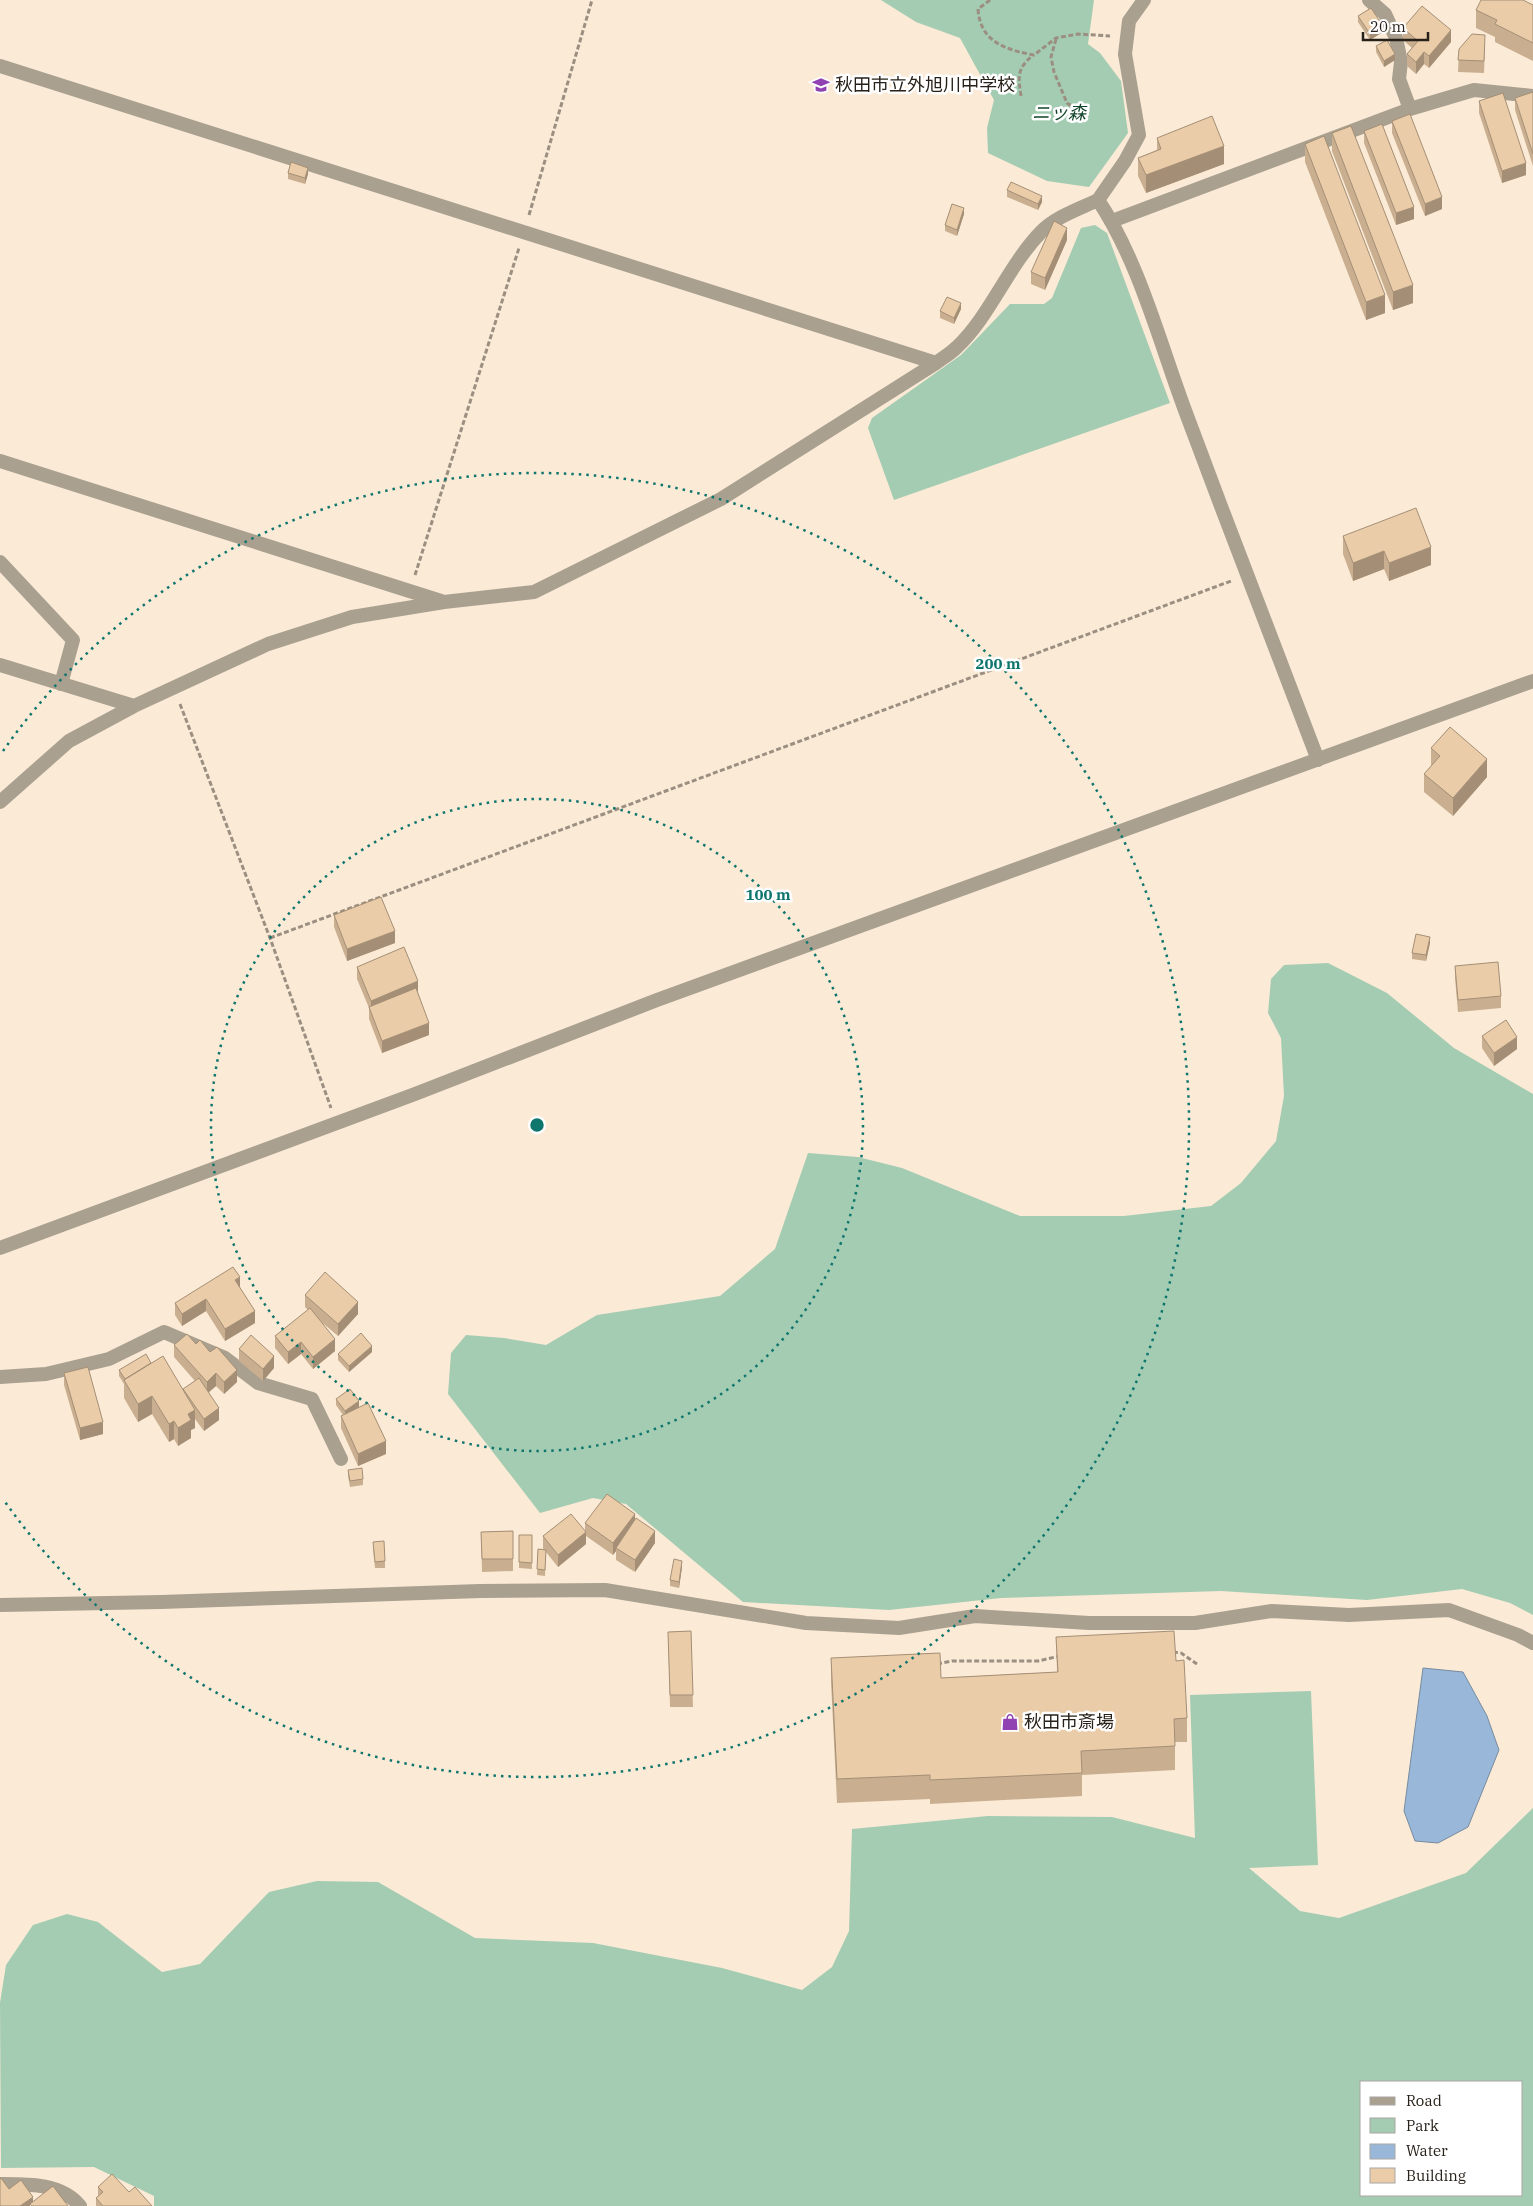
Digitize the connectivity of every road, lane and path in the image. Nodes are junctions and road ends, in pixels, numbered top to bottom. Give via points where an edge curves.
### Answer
1 (592, 0) edge
2 (990, 0) edge
3 (1144, 0) edge
4 (1369, 0) edge
5 (1056, 38) junction
6 (1127, 38) junction
7 (1034, 55) junction
8 (0, 66) edge
9 (1020, 96) dead end
10 (1533, 96) edge
11 (1410, 109) junction
12 (1078, 110) dead end
13 (1098, 200) junction
14 (1112, 222) junction
15 (524, 232) junction
16 (936, 363) junction
17 (0, 461) edge
18 (0, 562) edge
19 (1248, 575) junction
20 (410, 592) junction
21 (444, 602) junction
22 (0, 665) edge
23 (1533, 681) edge
24 (61, 684) junction
25 (174, 687) junction
26 (134, 706) junction
27 (1318, 760) junction
28 (0, 802) edge
29 (270, 938) junction
30 (336, 1123) junction
31 (0, 1248) edge
32 (0, 1376) edge
33 (341, 1460) dead end
34 (0, 1604) edge
35 (1533, 1643) edge
36 (1164, 1651) edge
37 (1062, 1656) edge
38 (935, 1664) edge
39 (1196, 1664) dead end
40 (0, 2184) edge
41 (80, 2206) edge

1 - 15 path
2 - 7 path via 978,9 979,21 989,37 1010,50
3 - 6 street via 1129,21
4 - 11 street via 1385,14 1396,38 1401,62 1400,79
5 - 6 path via 1078,34
5 - 7 path
5 - 12 path via 1051,57 1054,72 1067,103
6 - 13 street via 1125,54 1138,135 1125,162
7 - 9 path via 1022,64 1018,76
8 - 15 street
10 - 11 street via 1474,90
11 - 14 street
13 - 14 street
13 - 16 street via 1042,231 1016,262 976,324 957,347
14 - 19 street via 1133,269
15 - 16 street
15 - 20 path
16 - 21 street via 721,499 534,592
17 - 20 street
18 - 24 street via 73,640
19 - 27 street
19 - 29 path
20 - 21 street
21 - 25 street via 342,620 268,644
22 - 24 street
23 - 27 street
24 - 26 street
25 - 26 street
25 - 29 path
26 - 28 street via 69,741
27 - 30 street via 657,1000
29 - 30 path
30 - 31 street
32 - 33 street via 46,1374 109,1359 164,1332 225,1358 258,1384 312,1399
34 - 35 street via 605,1590 806,1623 899,1628 975,1616 1089,1623 1195,1622 1272,1611 1349,1615 1449,1610
36 - 39 path via 1180,1654
37 - 38 path via 1038,1661
40 - 41 street via 38,2184 72,2196

